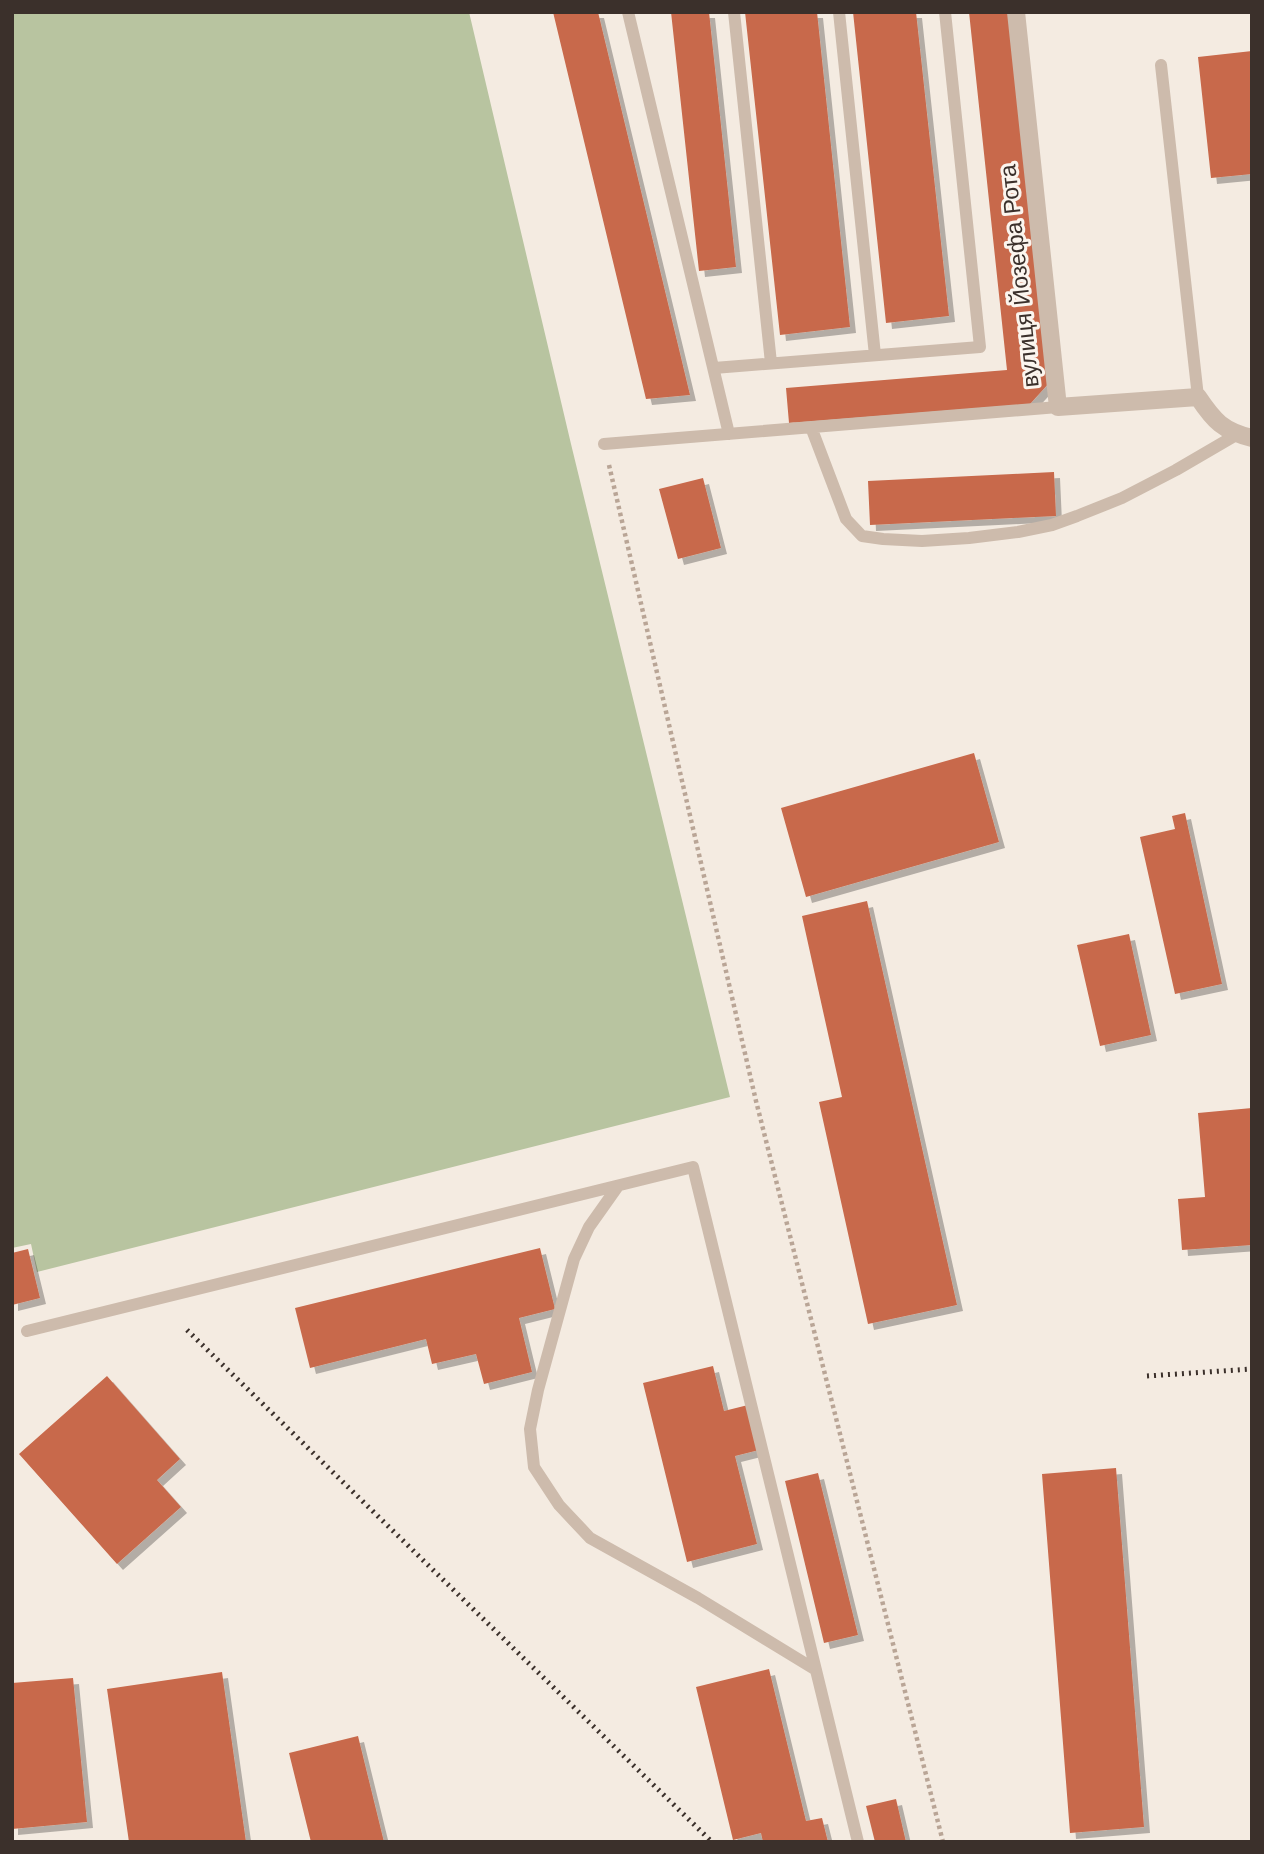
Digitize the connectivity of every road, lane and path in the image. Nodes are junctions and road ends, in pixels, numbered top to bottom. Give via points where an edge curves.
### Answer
1 (628, 12) edge
2 (734, 12) edge
3 (839, 12) edge
4 (945, 12) edge
5 (1016, 12) edge
6 (1161, 65) dead end
7 (875, 355) junction
8 (771, 363) junction
9 (714, 368) junction
10 (1198, 397) junction
11 (1058, 407) junction
12 (811, 427) junction
13 (729, 434) junction
14 (1244, 436) edge
15 (604, 444) joint
16 (618, 1186) junction
17 (27, 1331) dead end
18 (816, 1670) junction
19 (858, 1842) edge
20 (943, 1842) edge

1 - 9 lane
2 - 8 lane
3 - 7 lane
4 - 7 lane via 980,346
5 - 11 street, вулиця Йозефа Рота
6 - 10 lane
7 - 8 lane
8 - 9 lane
9 - 13 lane
10 - 11 street, вулиця Йозефа Рота
10 - 14 street via 1213,419
11 - 12 lane
12 - 13 lane
12 - 14 lane via 846,519 862,536 922,541 1018,532 1064,520 1133,493
13 - 15 lane
15 - 20 path via 755,1101
16 - 17 lane
16 - 18 lane via 693,1167
16 - 18 lane via 589,1227 574,1259 530,1429 534,1468 559,1506 590,1538
18 - 19 lane

